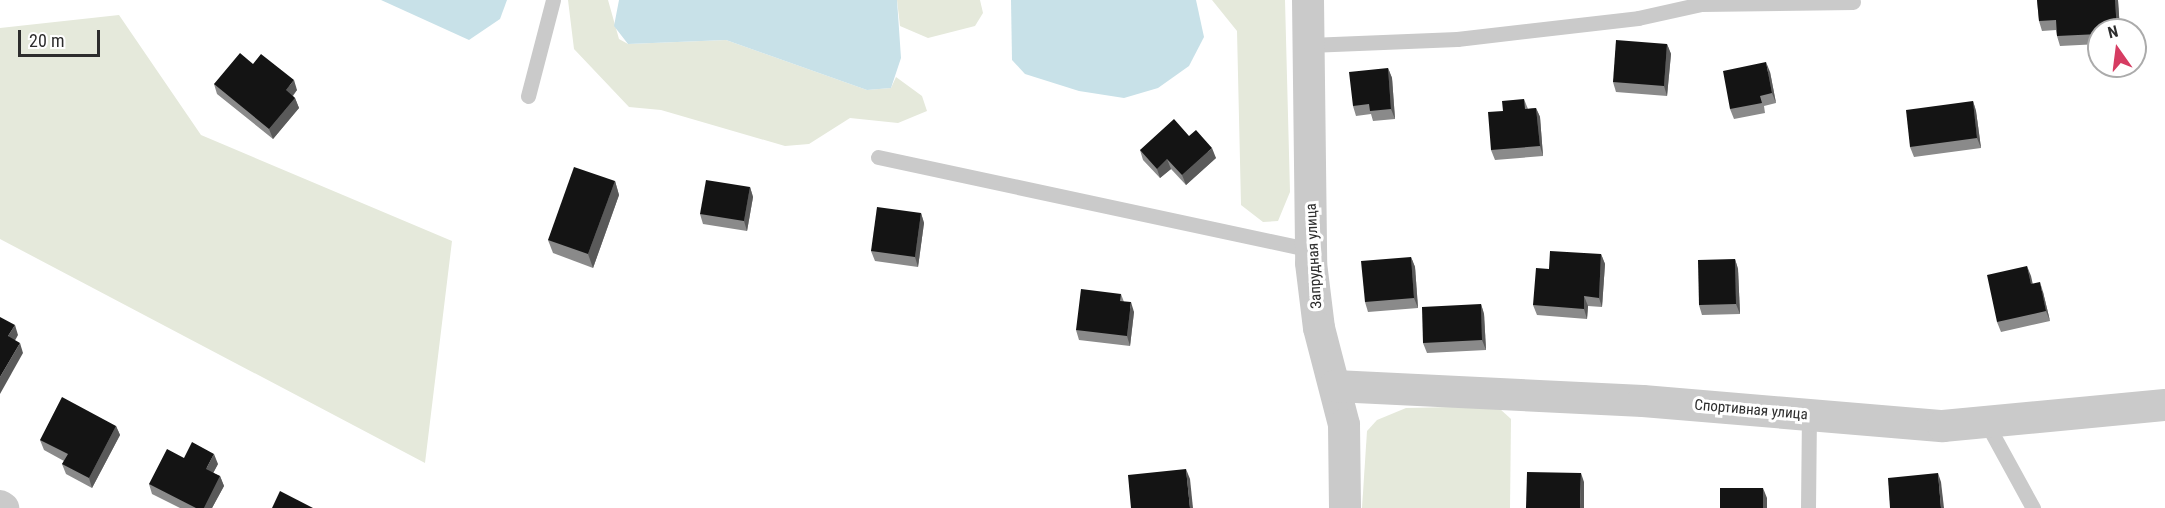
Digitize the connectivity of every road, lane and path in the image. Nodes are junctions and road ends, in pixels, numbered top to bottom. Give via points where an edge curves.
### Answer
1 (554, 0) edge
2 (1308, 0) edge
3 (1853, 2) dead end
4 (1309, 45) junction
5 (528, 96) dead end
6 (878, 157) dead end
7 (1310, 250) junction
8 (1335, 386) junction
9 (2165, 405) edge
10 (1809, 415) junction
11 (1987, 424) junction
12 (1345, 508) edge
13 (1808, 508) edge
14 (2033, 508) edge

1 - 5 lane
2 - 4 street, Запрудная улица
3 - 4 lane via 1701,4 1638,18 1457,39
4 - 7 street, Запрудная улица
6 - 7 lane
7 - 8 street, Запрудная улица via 1319,328
8 - 10 street, Спортивная улица
8 - 12 street, Запрудная улица via 1344,425
9 - 11 street, Спортивная улица
10 - 11 street, Спортивная улица
10 - 13 lane
11 - 14 lane

